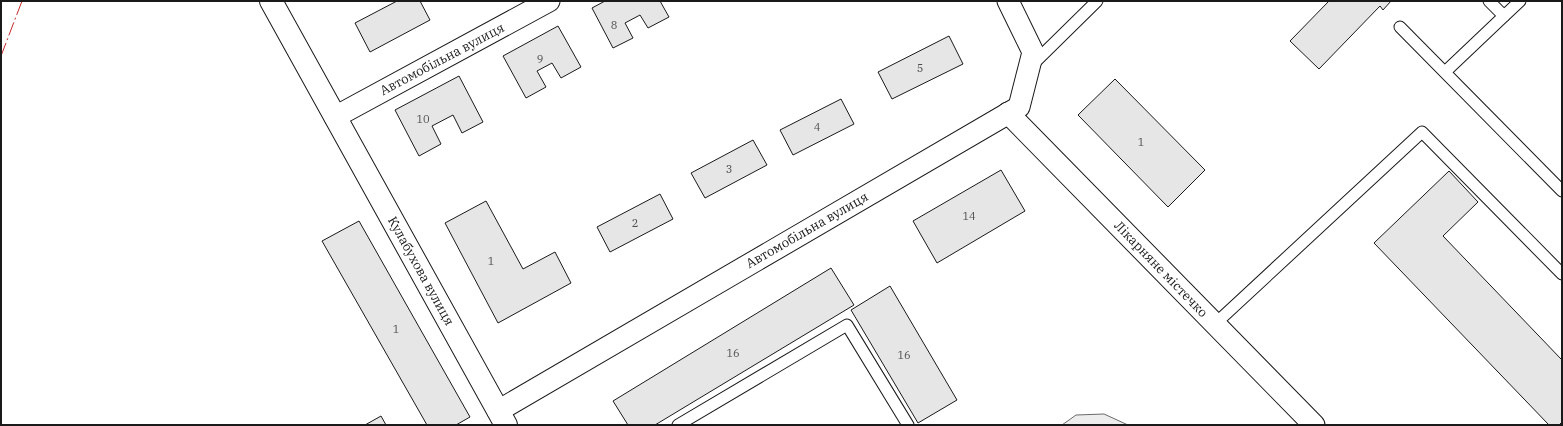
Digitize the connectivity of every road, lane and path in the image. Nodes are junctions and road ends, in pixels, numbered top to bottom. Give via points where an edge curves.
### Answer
1 (271, 1) edge
2 (549, 1) edge
3 (1008, 1) edge
4 (1097, 1) edge
5 (1489, 1) edge
6 (1520, 1) edge
7 (1504, 16) junction
8 (1400, 27) dead end
9 (1028, 69) junction
10 (1445, 72) junction
11 (1008, 113) junction
12 (335, 117) junction
13 (1562, 191) edge
14 (1562, 274) edge
15 (1214, 324) junction
16 (502, 418) edge
17 (678, 425) edge
18 (908, 425) edge
19 (1314, 425) edge

1 - 12 street, Кулабухова вулиця
2 - 12 street, Автомобільна вулиця
3 - 9 street, Автомобільна вулиця via 1032,52
4 - 9 lane
5 - 7 lane
6 - 7 lane
7 - 10 lane
8 - 10 lane
9 - 11 street, Автомобільна вулиця via 1018,107
10 - 13 lane
11 - 15 street, Лікарняне містечко
11 - 16 street, Автомобільна вулиця
12 - 16 street, Кулабухова вулиця
14 - 15 lane via 1422,132
15 - 19 street, Лікарняне містечко
17 - 18 lane via 847,325

